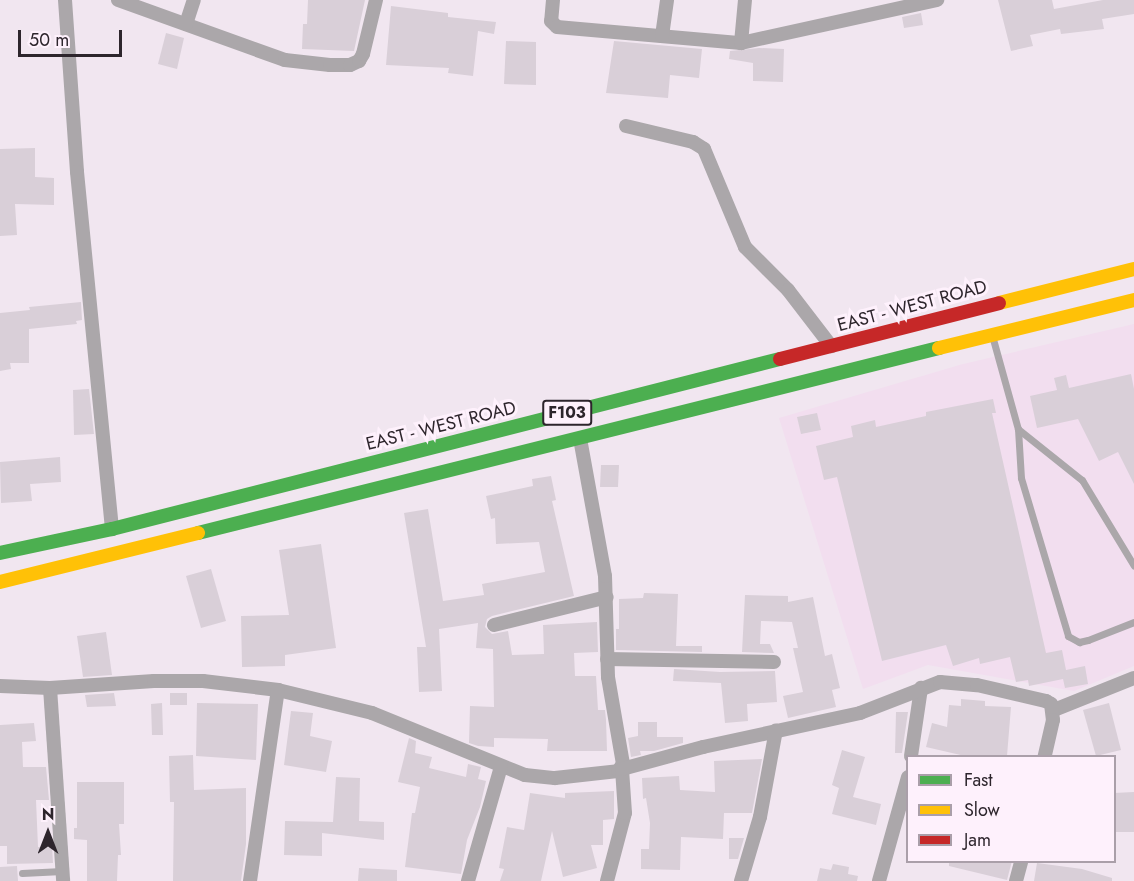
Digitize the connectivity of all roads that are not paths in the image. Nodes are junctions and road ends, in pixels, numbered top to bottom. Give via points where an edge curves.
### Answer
1 (65, 0) edge
2 (118, 0) edge
3 (194, 0) edge
4 (375, 0) edge
5 (553, 0) edge
6 (667, 0) edge
7 (745, 0) edge
8 (937, 0) edge
9 (923, 2) edge
10 (186, 24) junction
11 (662, 36) junction
12 (741, 43) junction
13 (626, 126) dead end
14 (1134, 269) edge
15 (1134, 300) edge
16 (992, 337) junction
17 (831, 346) junction
18 (1018, 429) junction
19 (580, 439) junction
20 (112, 529) junction
21 (0, 553) edge
22 (1134, 566) edge
23 (0, 582) edge
24 (607, 597) junction
25 (1134, 622) edge
26 (494, 624) dead end
27 (607, 659) junction
28 (774, 662) dead end
29 (1134, 678) edge
30 (0, 686) edge
31 (50, 687) junction
32 (921, 688) junction
33 (278, 690) junction
34 (1054, 710) junction
35 (776, 730) junction
36 (911, 755) edge
37 (1045, 755) edge
38 (501, 767) junction
39 (622, 769) junction
40 (906, 784) edge
41 (1020, 863) edge
42 (22, 873) dead end
43 (63, 876) edge
44 (250, 881) edge
45 (468, 881) edge
46 (607, 881) edge
47 (741, 881) edge
48 (879, 881) edge
49 (1016, 881) edge

1 - 20 street via 77,172
2 - 10 street
3 - 10 street
4 - 10 street via 363,54 350,65 285,60
5 - 11 street via 551,21 557,27
6 - 11 street
7 - 12 street
8 - 9 street
9 - 12 street
11 - 12 street
13 - 17 street via 693,142 704,149 745,246 788,290
14 - 17 main road, EAST - WEST ROAD / F103
15 - 16 main road, F103
16 - 18 lane
16 - 19 main road, F103
17 - 20 main road, EAST - WEST ROAD / F103
18 - 22 lane via 1082,480
18 - 25 lane via 1021,478 1068,636 1079,642
19 - 23 main road, F103
19 - 24 street
20 - 21 main road, EAST - WEST ROAD / F103
24 - 26 street
24 - 27 street
27 - 28 street
27 - 39 street
29 - 34 street
30 - 31 street
31 - 33 street via 203,681
31 - 43 street
32 - 34 street via 940,682 977,685 1046,701
32 - 35 street via 860,713
32 - 36 street
33 - 38 street via 372,713
33 - 44 street
34 - 37 street
35 - 39 street
35 - 47 street via 760,817
38 - 39 street via 525,775 555,778
38 - 45 street
39 - 46 street via 625,813
40 - 48 street
41 - 49 street
42 - 43 lane

